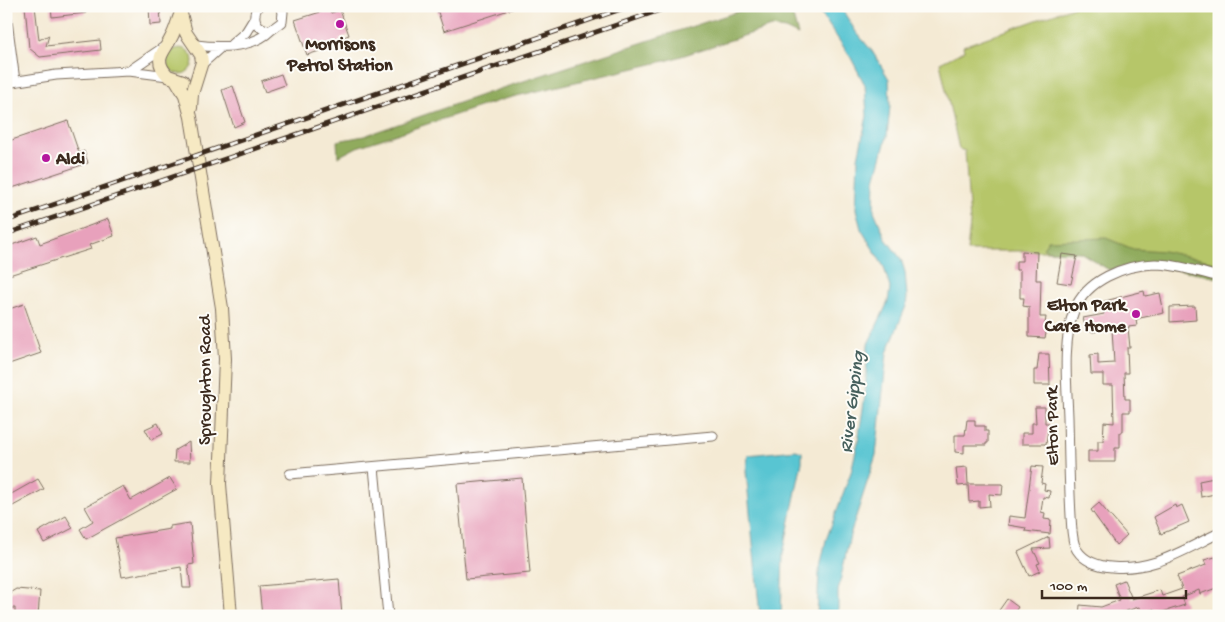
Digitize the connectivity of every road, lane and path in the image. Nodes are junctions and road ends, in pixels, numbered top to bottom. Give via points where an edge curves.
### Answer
1 (280, 6) edge
2 (180, 11) edge
3 (255, 11) edge
4 (6, 14) edge
5 (270, 30) junction
6 (193, 43) junction
7 (232, 44) junction
8 (166, 45) junction
9 (220, 48) junction
10 (199, 69) junction
11 (129, 70) junction
12 (172, 78) junction
13 (10, 82) edge
14 (191, 117) junction
15 (1219, 277) edge
16 (712, 436) dead end
17 (374, 467) junction
18 (290, 474) dead end
19 (1219, 533) edge
20 (230, 616) edge
21 (388, 616) edge

1 - 5 street via 282,22
2 - 6 street, Sproughton Road
2 - 8 street, Sproughton Road
3 - 5 street via 261,28
3 - 7 street via 246,32
4 - 13 street
5 - 7 street via 243,44
6 - 8 street via 180,39
6 - 9 street
6 - 10 street, Sproughton Road via 201,54
7 - 9 street
8 - 11 street
8 - 12 street, Sproughton Road via 160,64
9 - 10 street
10 - 12 street via 183,81
10 - 14 street, Sproughton Road via 192,94
11 - 12 street
11 - 13 street
12 - 14 street, Sproughton Road via 184,95
14 - 20 street, Sproughton Road via 222,308 225,359 220,484
15 - 19 street, Elton Park via 1156,264 1107,276 1087,290 1074,311 1066,384 1073,542 1082,555 1100,565 1122,567 1155,562
16 - 17 street
17 - 18 street
17 - 21 street

